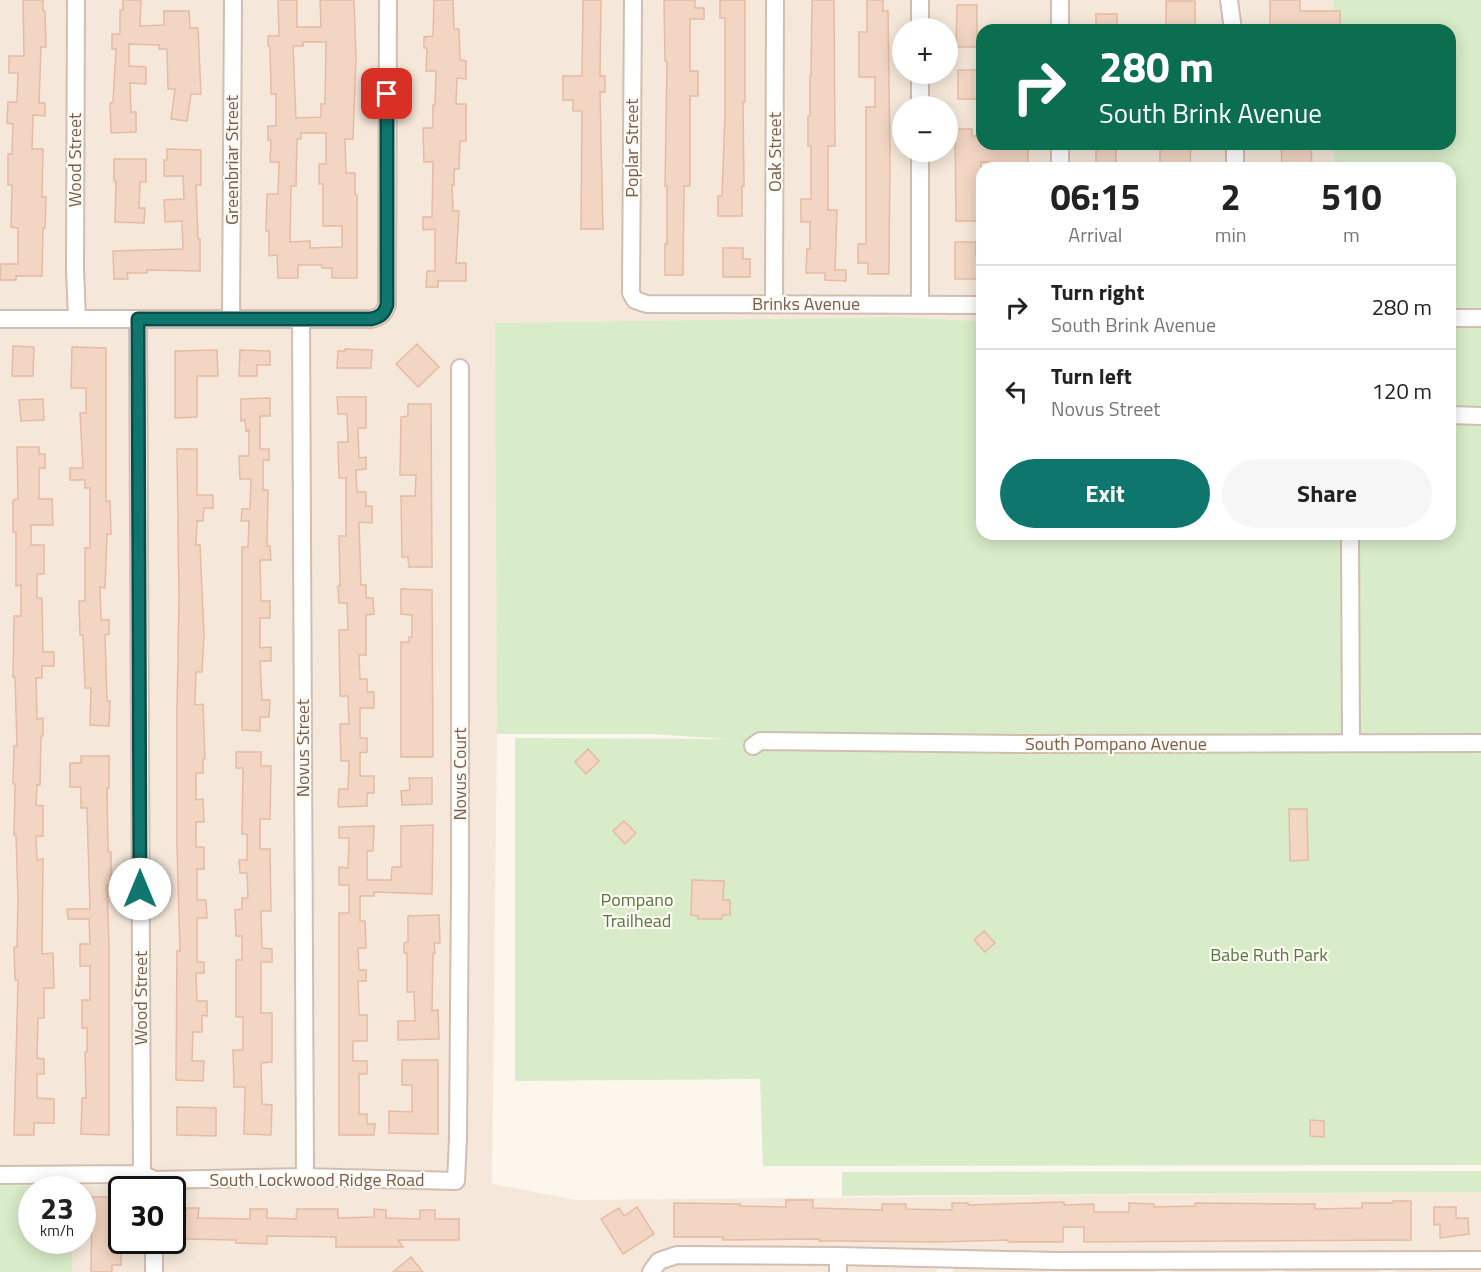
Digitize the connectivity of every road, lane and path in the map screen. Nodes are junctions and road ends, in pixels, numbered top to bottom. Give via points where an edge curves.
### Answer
1 (76, 0) edge
2 (233, 0) edge
3 (388, 0) edge
4 (633, 0) edge
5 (775, 0) edge
6 (920, 0) edge
7 (1060, 0) edge
8 (1229, 0) edge
9 (920, 18) edge
10 (1060, 24) edge
11 (1232, 24) edge
12 (920, 162) edge
13 (633, 296) joint
14 (774, 304) junction
15 (920, 304) junction
16 (976, 305) edge
17 (1456, 318) edge
18 (1481, 318) edge
19 (0, 319) edge
20 (77, 319) junction
21 (138, 319) junction
22 (231, 319) junction
23 (301, 319) junction
24 (460, 368) dead end
25 (1456, 415) edge
26 (1481, 416) edge
27 (1350, 540) edge
28 (1481, 742) edge
29 (1351, 743) junction
30 (753, 746) dead end
31 (0, 1175) edge
32 (150, 1176) edge
33 (305, 1177) junction
34 (108, 1179) edge
35 (186, 1180) edge
36 (456, 1181) joint
37 (154, 1254) edge
38 (1481, 1260) edge
39 (838, 1264) edge
40 (945, 1266) edge
41 (1055, 1266) edge
42 (1165, 1266) edge
43 (1276, 1266) edge
44 (1387, 1266) edge
45 (653, 1268) edge
46 (154, 1272) edge

1 - 20 street, Wood Street
2 - 22 street, Greenbriar Street
3 - 23 street via 387,305 385,312 371,319
4 - 13 street, Poplar Street
5 - 14 street, Oak Street
6 - 9 street
7 - 10 street
8 - 11 street
12 - 15 street
13 - 14 street, Brinks Avenue via 646,304
14 - 15 street, Brinks Avenue
15 - 16 street, Brinks Avenue
17 - 18 street
19 - 20 street
20 - 21 street
21 - 22 street
21 - 32 street, Wood Street
22 - 23 street
23 - 33 street, Novus Street
24 - 36 street, Novus Court
25 - 26 street
27 - 29 street
28 - 29 street, South Pompano Avenue
29 - 30 street, South Pompano Avenue via 760,741
31 - 34 street, South Lockwood Ridge Road
33 - 35 street, South Lockwood Ridge Road
33 - 36 street, South Lockwood Ridge Road
37 - 46 street
38 - 44 street
39 - 40 street
39 - 45 street via 677,1255 664,1258
40 - 41 street
41 - 42 street
42 - 43 street
43 - 44 street

